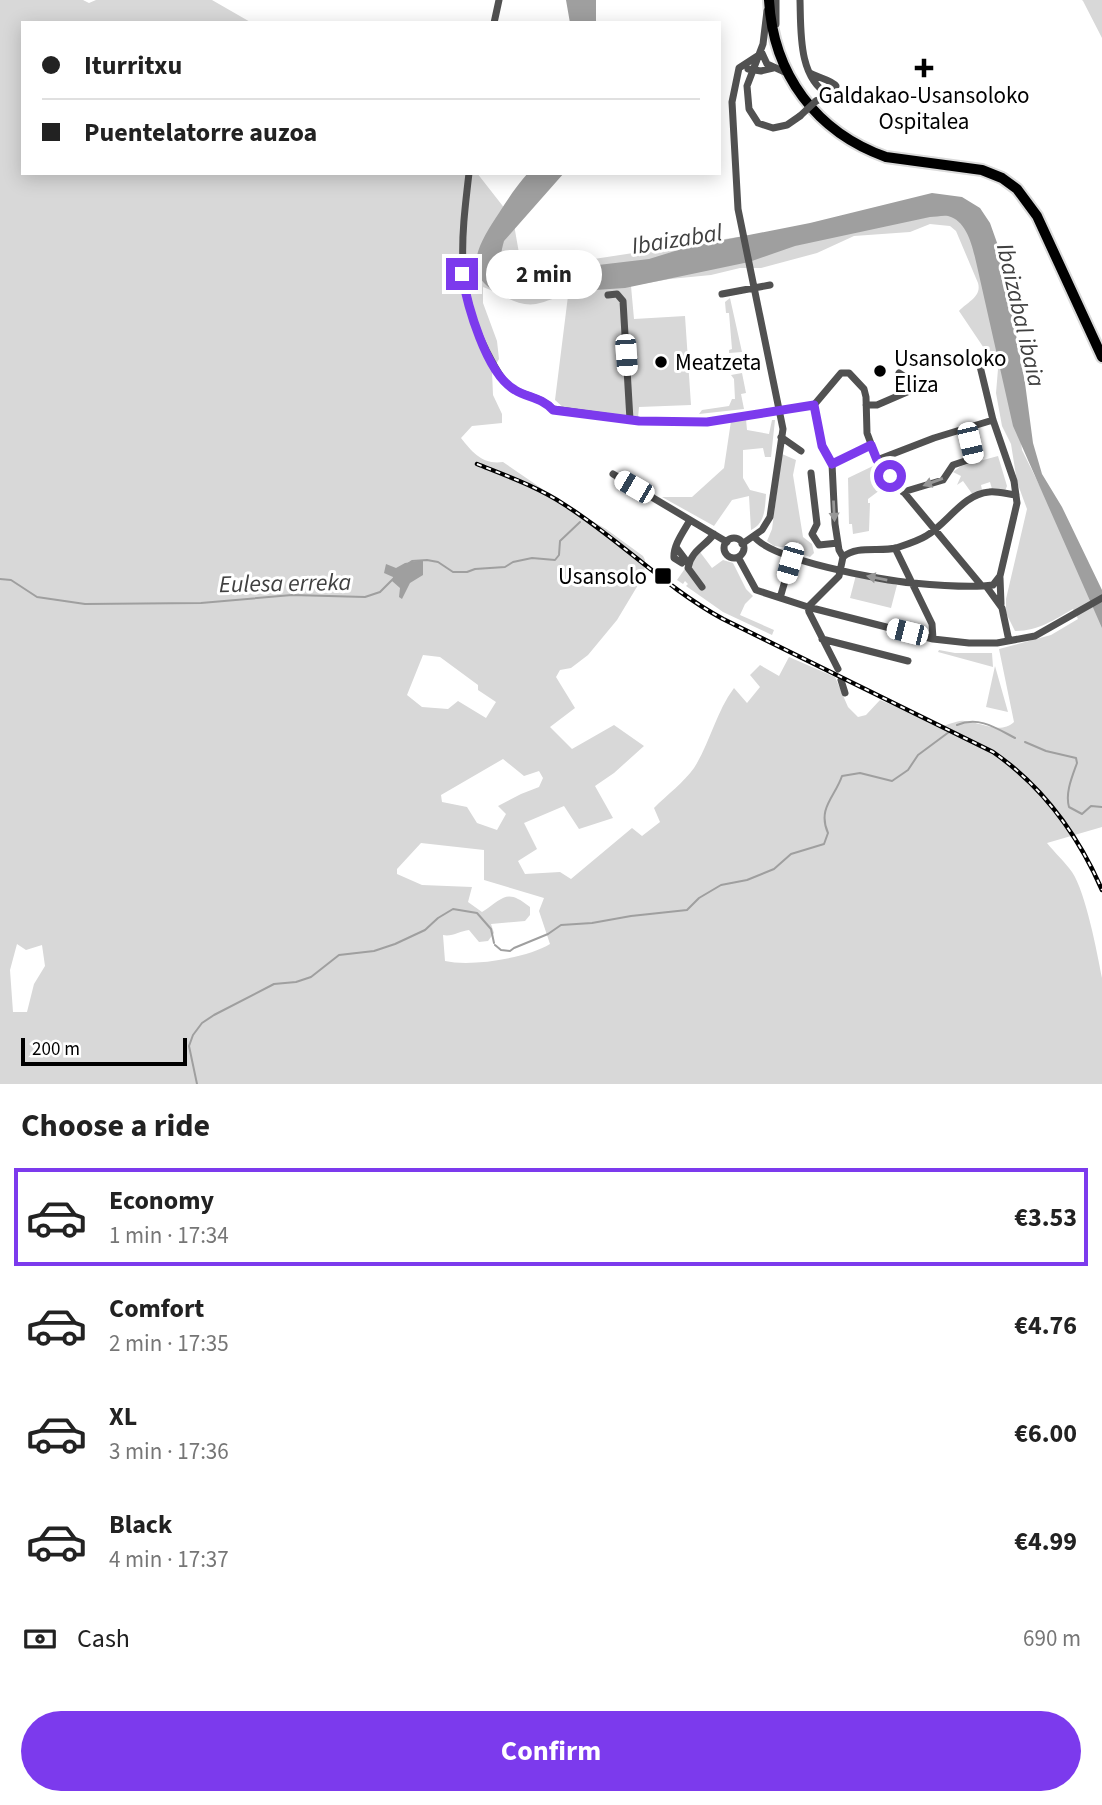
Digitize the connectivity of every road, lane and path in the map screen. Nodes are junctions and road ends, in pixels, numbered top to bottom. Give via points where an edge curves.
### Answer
1 (499, 0) edge
2 (772, 0) edge
3 (800, 0) edge
4 (494, 21) edge
5 (776, 44) junction
6 (760, 53) junction
7 (749, 67) junction
8 (774, 68) junction
9 (761, 71) junction
10 (787, 73) junction
11 (810, 73) junction
12 (828, 81) junction
13 (747, 86) junction
14 (826, 92) junction
15 (469, 175) edge
16 (770, 285) dead end
17 (754, 288) junction
18 (722, 294) dead end
19 (608, 295) dead end
20 (1102, 357) edge
21 (978, 358) dead end
22 (899, 373) dead end
23 (814, 405) junction
24 (866, 405) junction
25 (779, 412) junction
26 (630, 420) junction
27 (993, 420) junction
28 (967, 428) junction
29 (781, 437) junction
30 (871, 445) junction
31 (801, 451) dead end
32 (877, 460) junction
33 (832, 464) junction
34 (811, 472) dead end
35 (613, 474) dead end
36 (903, 492) junction
37 (1016, 495) junction
38 (690, 520) junction
39 (934, 530) junction
40 (714, 534) junction
41 (754, 536) junction
42 (727, 541) junction
43 (838, 543) junction
44 (742, 544) junction
45 (676, 547) dead end
46 (895, 548) junction
47 (843, 556) junction
48 (738, 557) junction
49 (792, 557) junction
50 (841, 570) junction
51 (1000, 578) junction
52 (912, 583) junction
53 (984, 585) junction
54 (702, 587) dead end
55 (780, 598) junction
56 (1102, 598) edge
57 (999, 605) junction
58 (808, 609) junction
59 (822, 639) junction
60 (933, 639) junction
61 (1009, 641) junction
62 (908, 661) dead end
63 (838, 669) dead end
64 (841, 680) dead end
65 (845, 693) dead end

1 - 4 street
2 - 5 highway
2 - 5 highway
2 - 6 street
3 - 11 street
5 - 10 highway
6 - 7 street
6 - 8 street
7 - 9 street
7 - 13 street
7 - 17 street via 738,74 732,102 736,193
8 - 9 street
8 - 10 street
9 - 13 street
10 - 20 highway via 824,121 872,152 982,170 1017,189 1037,216
11 - 12 street
11 - 14 street
12 - 14 street via 823,85
12 - 14 street via 836,88 833,94
13 - 14 street, bridge via 749,109 758,123 774,128 800,116
15 - 26 street via 461,249 466,299 479,337 501,377 515,391 545,401 553,410
16 - 17 street
17 - 18 street
17 - 25 street
19 - 26 street via 617,294 622,302
21 - 27 street
22 - 24 street via 913,390
23 - 24 street via 845,372 864,389
23 - 25 street
23 - 33 street via 822,446
24 - 30 street
25 - 26 street via 707,422
25 - 29 street
27 - 28 street
27 - 37 street
28 - 32 street
28 -> 36 street via 974,458 953,465 943,480
29 - 31 street
29 - 41 street via 770,517
30 - 32 street
30 - 33 street
32 - 36 street
33 -> 43 street
34 - 43 street via 817,524 812,534 819,545
35 - 38 street
36 - 39 street
37 - 39 street via 988,492 976,496
37 - 51 street
38 - 40 street
38 - 45 street
39 - 46 street
39 - 53 street
40 - 42 street
40 - 54 street via 689,562 688,568
41 - 44 street
41 - 49 street via 768,548
42 - 44 street via 735,539
42 - 48 street via 727,555
43 - 47 street
44 - 48 street
46 - 47 street
46 - 52 street
47 - 50 street
48 - 55 street via 756,590
49 - 50 street
49 - 55 street
52 -> 50 street
50 - 58 street
51 - 53 street via 993,585
51 - 57 street
52 - 53 street
52 - 60 street via 932,624
53 - 57 street
55 - 58 street
56 - 61 street via 1035,636
57 - 61 street
58 - 59 street
58 - 60 street
59 - 62 street
59 - 63 street
60 - 61 street
64 - 65 street

